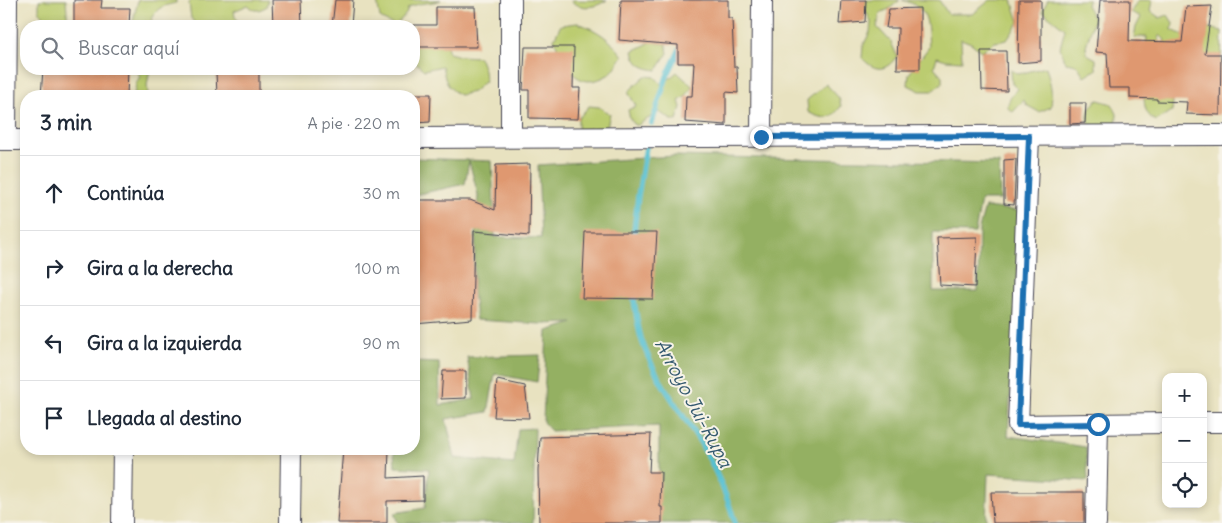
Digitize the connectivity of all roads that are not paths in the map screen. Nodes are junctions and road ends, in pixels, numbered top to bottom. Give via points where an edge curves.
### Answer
1 (7, 0) edge
2 (511, 0) edge
3 (762, 0) edge
4 (1222, 135) edge
5 (1029, 136) junction
6 (511, 137) junction
7 (761, 137) junction
8 (420, 138) edge
9 (3, 140) edge
10 (20, 140) edge
11 (1207, 422) edge
12 (1222, 422) edge
13 (1162, 423) edge
14 (1098, 424) junction
15 (123, 455) edge
16 (291, 455) edge
17 (122, 523) edge
18 (290, 523) edge
19 (1096, 523) edge

1 - 9 street
2 - 6 street
3 - 7 street
4 - 5 street
5 - 7 street
5 - 14 street via 1018,425
6 - 7 street
6 - 8 street
9 - 10 street
11 - 12 street
13 - 14 street
14 - 19 street
15 - 17 street
16 - 18 street

